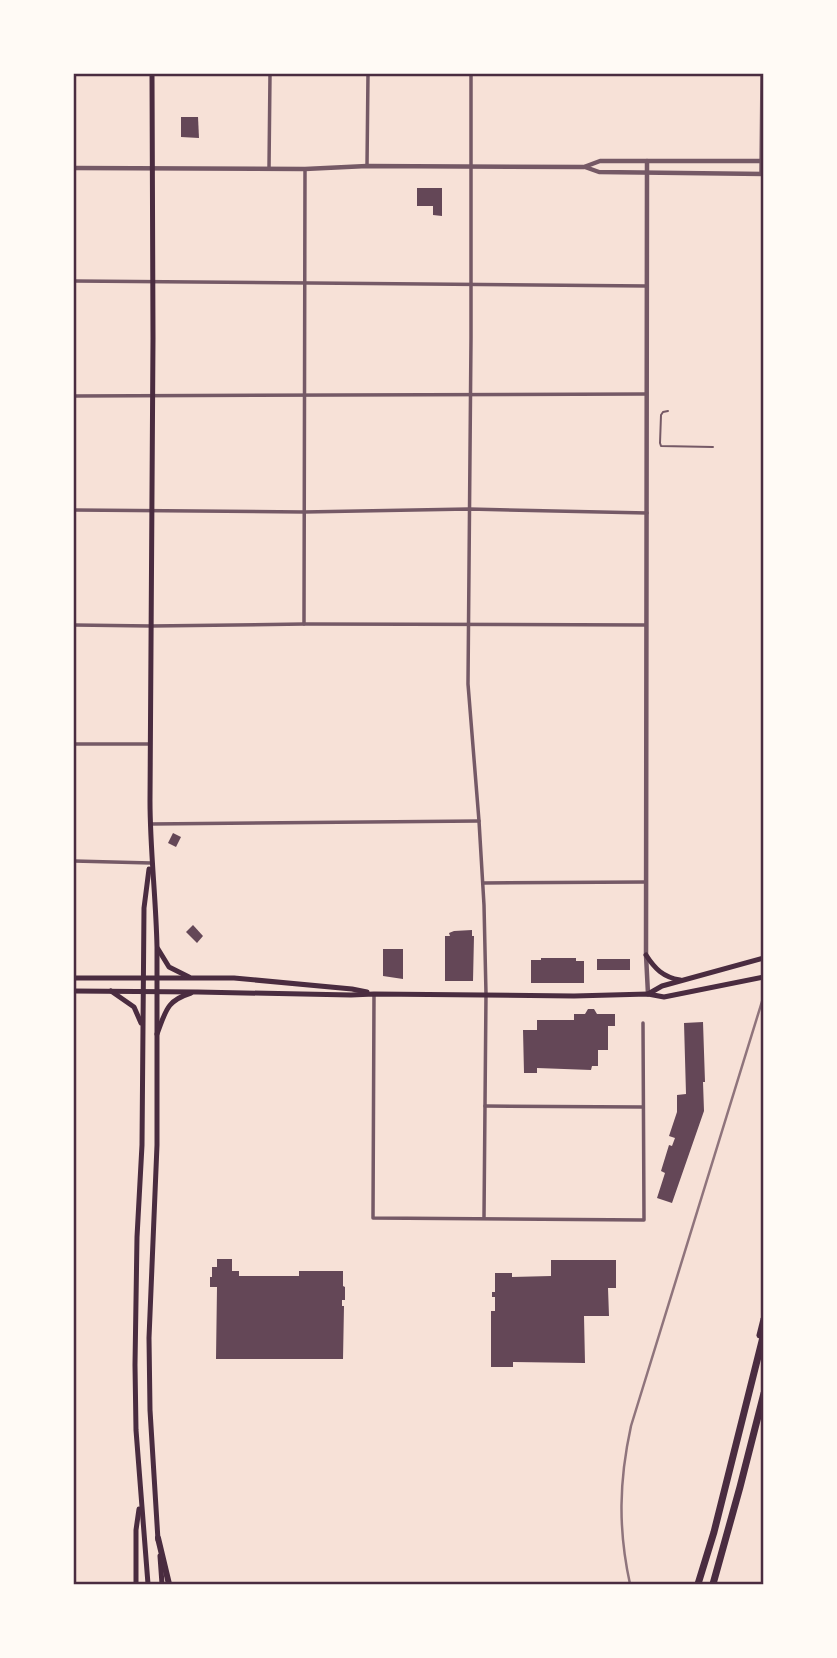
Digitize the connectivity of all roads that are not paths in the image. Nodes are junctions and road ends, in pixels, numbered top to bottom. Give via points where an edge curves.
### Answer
1 (152, 74) edge
2 (270, 74) edge
3 (368, 74) edge
4 (471, 74) edge
5 (762, 74) edge
6 (647, 161) junction
7 (762, 161) edge
8 (367, 166) junction
9 (472, 167) junction
10 (584, 167) junction
11 (74, 168) edge
12 (152, 168) junction
13 (269, 168) junction
14 (305, 169) junction
15 (647, 172) junction
16 (762, 173) edge
17 (74, 281) edge
18 (152, 282) junction
19 (304, 284) junction
20 (471, 285) junction
21 (647, 286) junction
22 (646, 394) junction
23 (304, 395) junction
24 (471, 395) junction
25 (74, 396) edge
26 (152, 397) junction
27 (668, 411) dead end
28 (713, 447) dead end
29 (469, 509) junction
30 (74, 510) edge
31 (152, 511) junction
32 (304, 512) junction
33 (647, 513) junction
34 (304, 624) junction
35 (74, 625) edge
36 (468, 625) junction
37 (646, 625) junction
38 (151, 626) junction
39 (74, 744) edge
40 (150, 744) junction
41 (479, 821) junction
42 (150, 824) junction
43 (74, 861) edge
44 (151, 863) junction
45 (646, 882) junction
46 (482, 883) junction
47 (157, 947) junction
48 (646, 955) junction
49 (764, 958) edge
50 (764, 977) edge
51 (74, 978) edge
52 (143, 978) junction
53 (156, 979) junction
54 (191, 979) junction
55 (683, 981) junction
56 (74, 991) edge
57 (111, 991) junction
58 (144, 991) junction
59 (156, 991) junction
60 (198, 992) junction
61 (374, 994) junction
62 (486, 994) junction
63 (648, 994) junction
64 (643, 1023) dead end
65 (143, 1030) junction
66 (156, 1037) junction
67 (485, 1106) junction
68 (643, 1107) junction
69 (484, 1219) junction
70 (764, 1319) edge
71 (764, 1333) edge
72 (764, 1393) edge
73 (747, 1401) junction
74 (764, 1414) edge
75 (740, 1487) junction
76 (141, 1496) junction
77 (158, 1538) junction
78 (136, 1584) edge
79 (148, 1584) edge
80 (162, 1584) edge
81 (169, 1584) edge
82 (695, 1584) edge
83 (715, 1584) edge

1 - 12 main road
2 - 13 street
3 - 8 street
4 - 9 street
5 - 7 street
6 - 7 street
6 - 10 street via 600,161
6 - 15 street
7 - 16 street
8 - 9 street
8 - 14 street
9 - 10 street
9 - 20 street
10 - 15 street via 599,172
11 - 12 street
12 - 13 street
12 - 18 main road
13 - 14 street
14 - 19 street
15 - 16 street
15 - 21 street
17 - 18 street
18 - 19 street
18 - 26 main road
19 - 20 street
19 - 23 street
20 - 21 street
20 - 24 street
21 - 22 street
22 - 24 street
22 - 33 street
23 - 24 street
23 - 26 street
23 - 32 street
24 - 29 street
25 - 26 street
26 - 31 main road
27 - 28 lane via 661,415 661,446
29 - 32 street
29 - 33 street
29 - 36 street
30 - 31 street
31 - 32 street
31 - 38 main road
32 - 34 street
33 - 37 street
34 - 36 street
34 - 38 street
35 - 38 street
36 - 37 street
36 - 41 street
37 - 45 street
38 - 40 main road
39 - 40 street
40 - 42 main road
41 - 42 street
41 - 46 street
42 - 44 main road
43 - 44 street
44 - 47 main road
44 - 52 main road
45 - 46 street
45 - 48 street
46 - 62 street
47 - 53 main road
47 - 54 main road via 169,967
48 - 55 main road via 663,976
48 - 63 street
49 - 55 main road
50 - 63 main road via 672,996
51 - 52 main road
52 - 53 main road
52 - 58 main road
53 - 54 main road
53 - 59 main road
54 - 61 main road via 259,980
55 - 63 main road
56 - 57 main road
57 - 58 main road
57 - 65 main road via 134,1007
58 - 59 main road
58 - 65 main road
59 - 60 main road
59 - 66 main road
60 - 61 main road
60 - 66 main road via 172,1001
61 - 62 main road
61 - 69 street via 373,1218
62 - 63 main road
62 - 67 street
64 - 68 street
65 - 76 main road via 135,1298
66 - 77 main road via 149,1338
67 - 68 street
67 - 69 street
68 - 69 street via 644,1220
70 - 73 highway
71 - 73 highway
72 - 75 highway
73 - 82 highway via 714,1532
74 - 75 highway
75 - 83 highway
76 - 78 main road
76 - 79 main road
77 - 80 main road
77 - 81 main road

